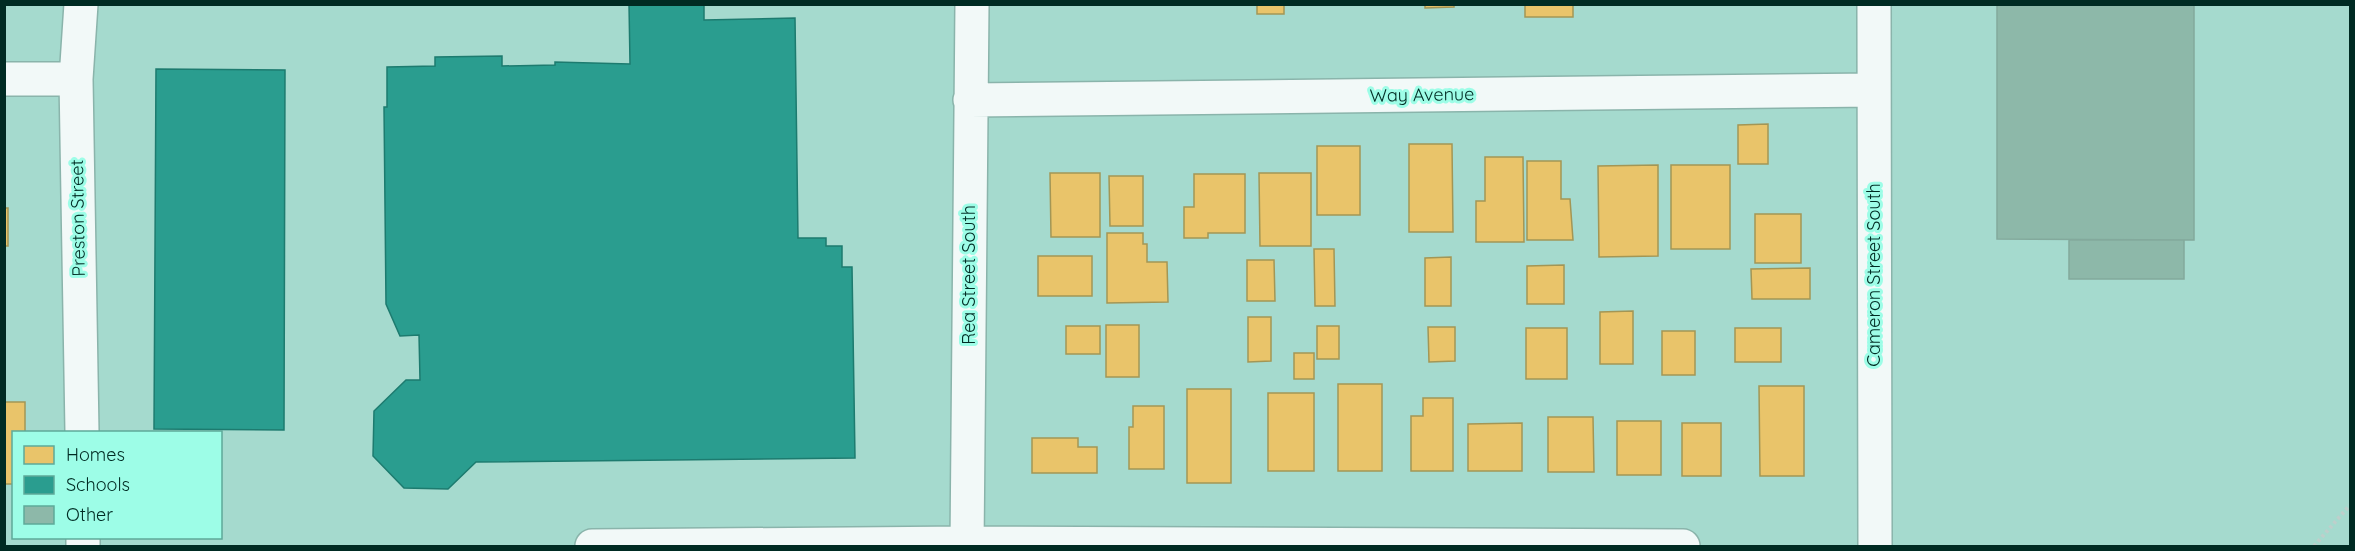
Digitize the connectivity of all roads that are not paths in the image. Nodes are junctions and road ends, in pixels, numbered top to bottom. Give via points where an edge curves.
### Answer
1 (81, 4) edge
2 (972, 4) edge
3 (1874, 4) edge
4 (4, 79) edge
5 (76, 79) junction
6 (1874, 90) junction
7 (970, 100) junction
8 (82, 431) edge
9 (967, 545) edge
10 (592, 546) edge
11 (1683, 546) edge
12 (1875, 546) edge

1 - 5 street, Preston Street
2 - 7 street, Rea Street South
3 - 6 street, Cameron Street South
4 - 5 street
5 - 8 street, Preston Street
6 - 7 street, Way Avenue
6 - 12 street, Cameron Street South
7 - 9 street, Rea Street South
9 - 10 street
9 - 11 street

